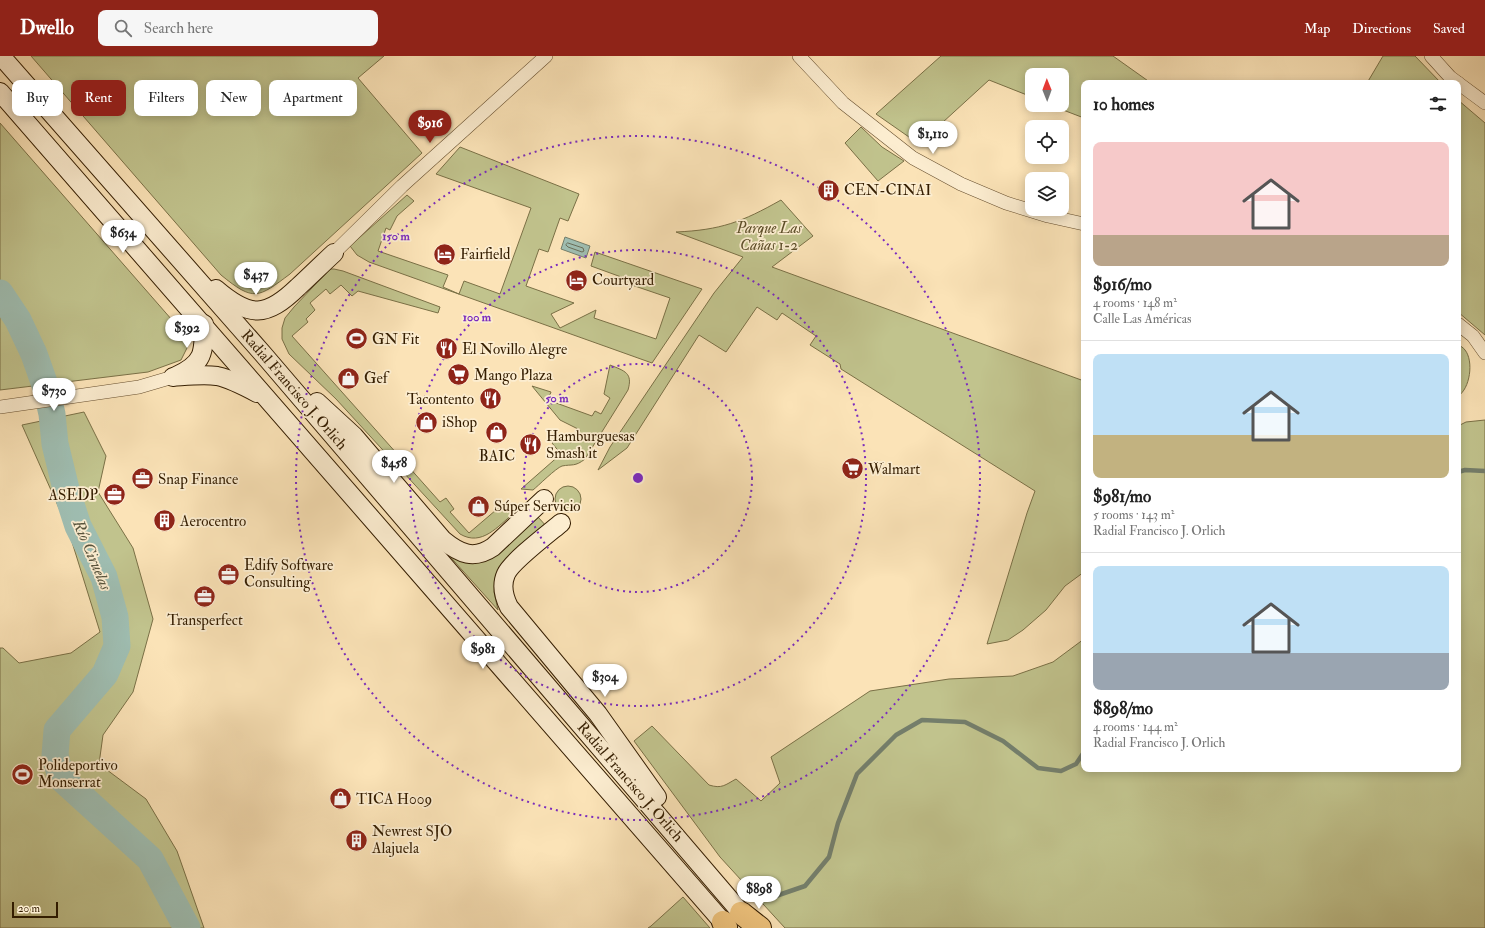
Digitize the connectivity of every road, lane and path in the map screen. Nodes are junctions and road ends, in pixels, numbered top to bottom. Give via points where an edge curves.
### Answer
1 (1, 56) edge
2 (546, 56) edge
3 (799, 56) edge
4 (1431, 56) edge
5 (1454, 80) edge
6 (1461, 85) edge
7 (0, 92) edge
8 (1485, 103) edge
9 (1081, 223) edge
10 (334, 253) joint
11 (176, 255) junction
12 (204, 324) junction
13 (1461, 326) edge
14 (1485, 353) edge
15 (262, 354) junction
16 (174, 377) junction
17 (267, 399) junction
18 (0, 407) edge
19 (544, 499) dead end
20 (561, 523) dead end
21 (718, 885) junction
22 (735, 924) edge
23 (760, 928) edge

1 - 11 main road, Radial Francisco J. Orlich
2 - 10 street via 402,186
3 - 9 street via 843,103 913,158 961,184 1006,203
4 - 5 street
6 - 8 street
7 - 12 main road, Radial Francisco J. Orlich
10 - 11 main road via 281,302 267,310 255,311 229,300
11 - 15 main road, Radial Francisco J. Orlich
12 - 16 main road via 203,347 198,361 190,370
12 - 17 main road, Radial Francisco J. Orlich
13 - 14 street via 1473,336
15 - 19 main road via 354,436 431,528 452,547 475,555 485,552
15 - 21 main road, Radial Francisco J. Orlich
16 - 17 main road via 217,376 241,384
16 - 18 street via 139,387
17 - 22 main road, Radial Francisco J. Orlich
20 - 21 main road via 512,565 506,574 504,584 505,600 598,714
21 - 22 main road, Radial Francisco J. Orlich
22 - 23 highway

